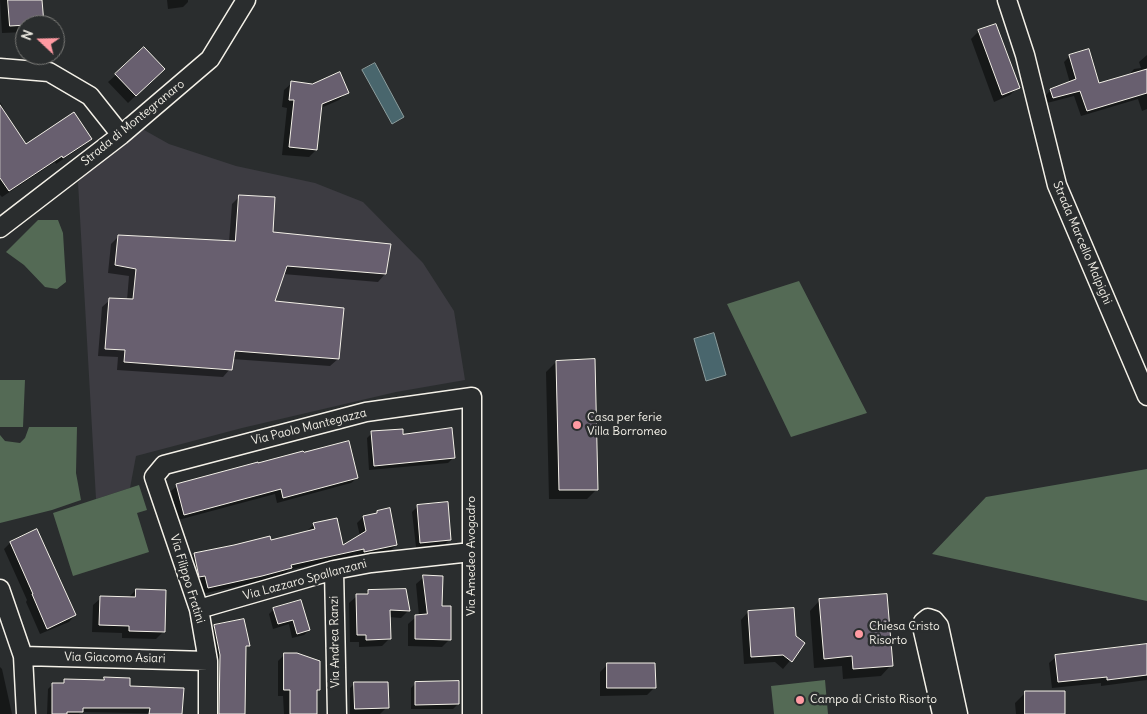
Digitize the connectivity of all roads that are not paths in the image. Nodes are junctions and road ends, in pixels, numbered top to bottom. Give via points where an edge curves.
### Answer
1 (246, 0) edge
2 (1007, 0) edge
3 (0, 68) edge
4 (122, 135) junction
5 (0, 228) edge
6 (1147, 396) edge
7 (472, 397) joint
8 (154, 477) joint
9 (471, 552) junction
10 (334, 570) junction
11 (0, 589) edge
12 (199, 609) junction
13 (23, 656) junction
14 (208, 660) junction
15 (26, 714) edge
16 (208, 714) edge
17 (337, 714) edge
18 (472, 714) edge
19 (942, 714) edge
20 (958, 714) edge

1 - 4 street, Strada di Montegranaro via 210,59
2 - 6 street, Strada Marcello Malpighi via 1025,55 1057,185
3 - 4 street via 49,72 90,96
4 - 5 street, Strada di Montegranaro
7 - 8 street, Via Paolo Mantegazza via 366,412 164,465
7 - 9 street, Via Amedeo Avogadro
8 - 12 street, Via Filippo Fratini
9 - 10 street, Via Lazzaro Spallanzani
9 - 18 street, Via Amedeo Avogadro
10 - 12 street, Via Lazzaro Spallanzani
10 - 17 street, Via Andrea Ranzi
11 - 13 street
12 - 14 street, Via Filippo Fratini
13 - 14 street, Via Giacomo Asiari
13 - 15 street
14 - 16 street, Via Filippo Fratini
19 - 20 street via 931,628

